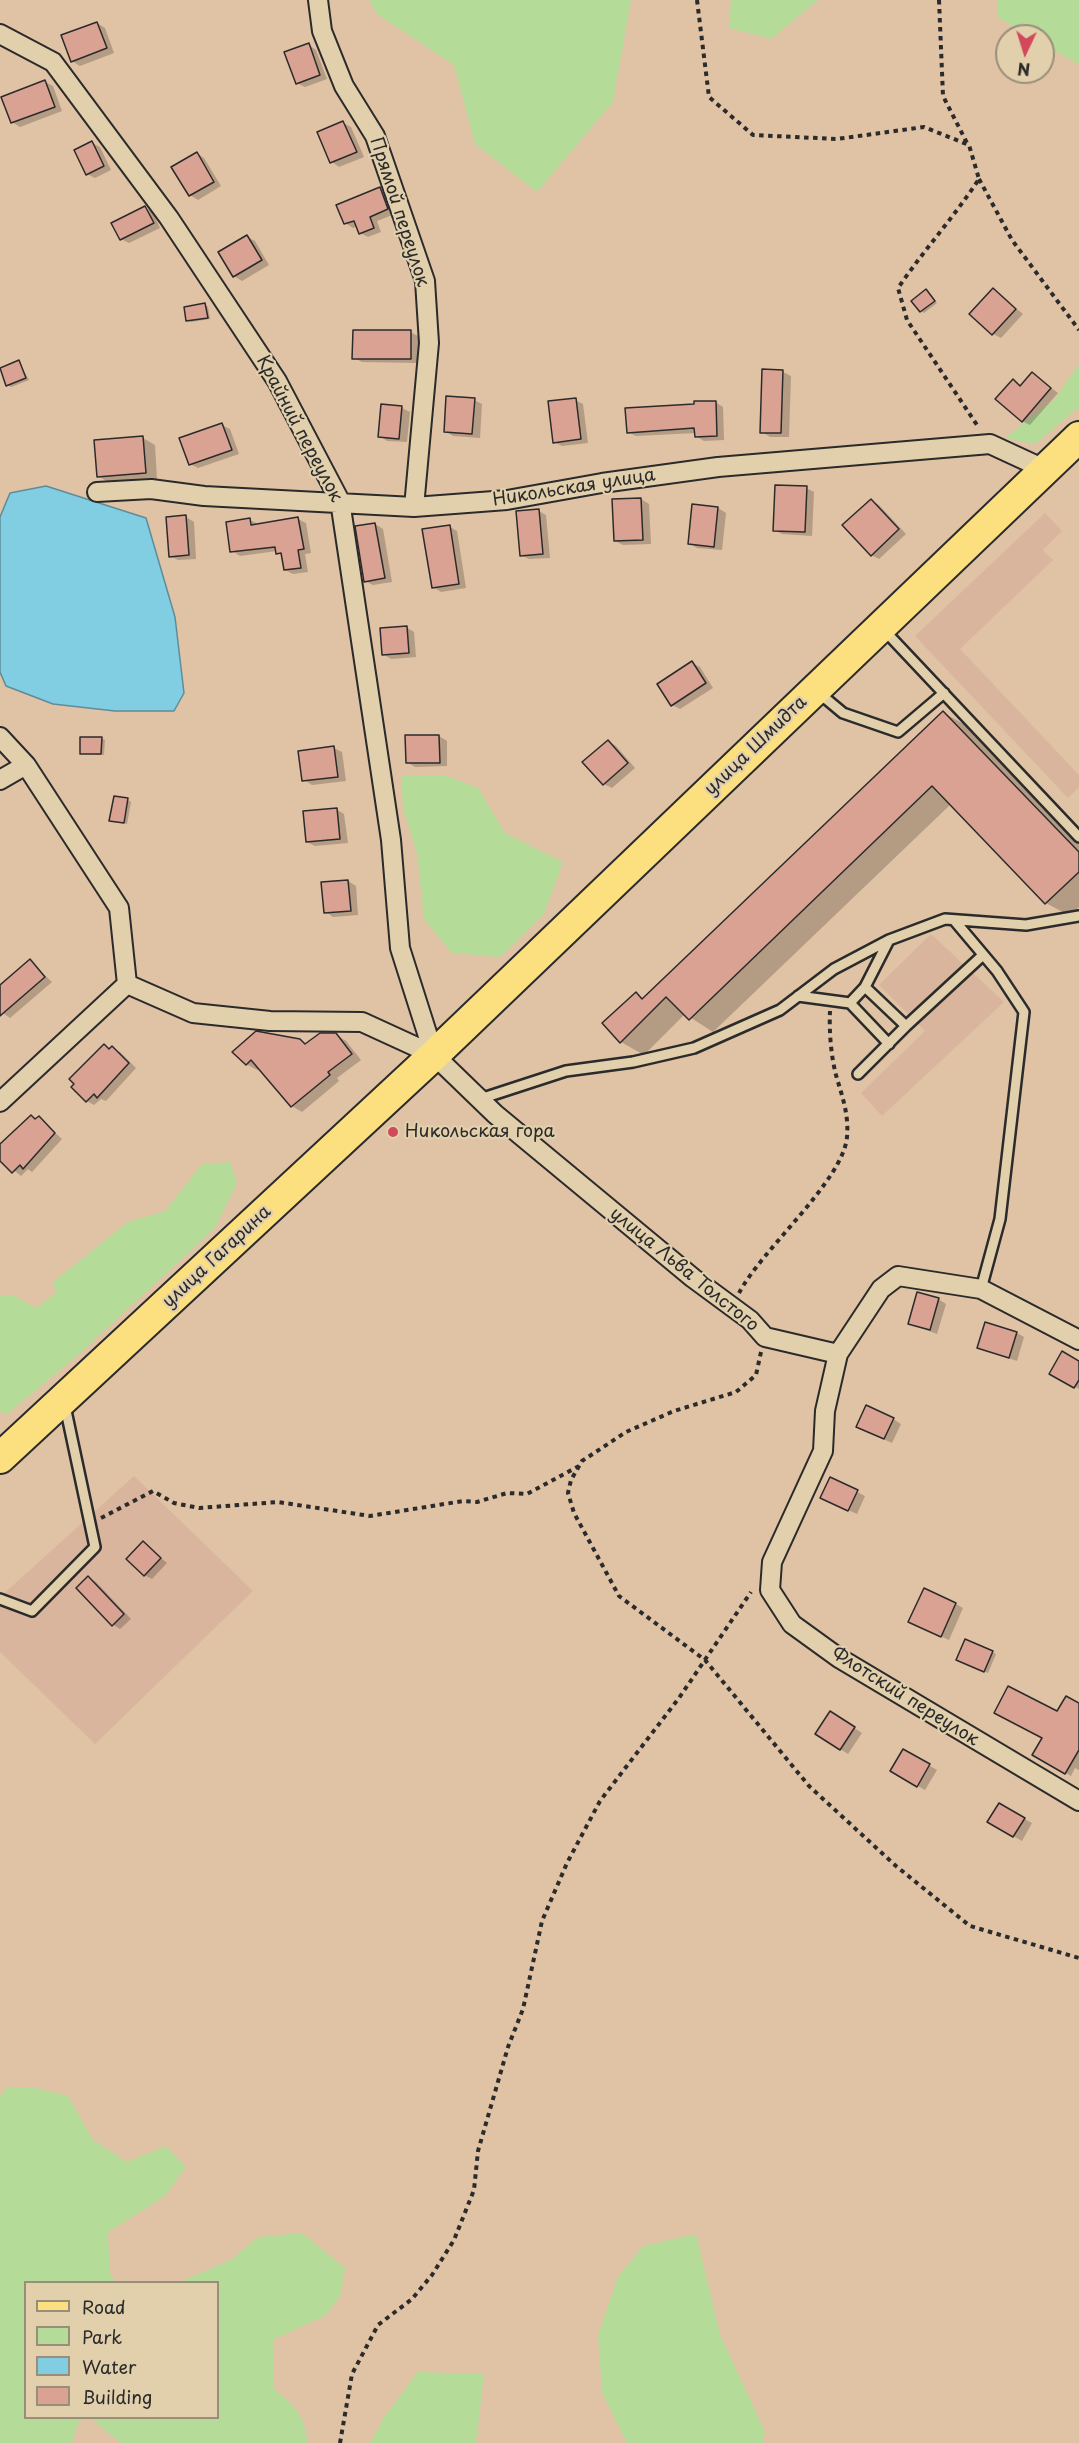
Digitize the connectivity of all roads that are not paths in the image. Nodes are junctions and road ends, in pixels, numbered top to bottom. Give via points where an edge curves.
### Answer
1 (318, 0) edge
2 (0, 34) edge
3 (1079, 437) edge
4 (1044, 469) junction
5 (97, 492) dead end
6 (340, 501) junction
7 (414, 507) junction
8 (881, 626) junction
9 (814, 690) junction
10 (944, 693) junction
11 (0, 737) edge
12 (26, 765) junction
13 (0, 780) edge
14 (1079, 837) edge
15 (1077, 915) edge
16 (954, 920) junction
17 (889, 940) junction
18 (983, 955) junction
19 (128, 984) junction
20 (866, 987) junction
21 (798, 996) junction
22 (850, 1003) junction
23 (906, 1026) junction
24 (889, 1044) junction
25 (434, 1055) junction
26 (858, 1074) dead end
27 (479, 1099) junction
28 (0, 1102) edge
29 (981, 1289) junction
30 (1079, 1341) edge
31 (838, 1354) junction
32 (64, 1399) junction
33 (0, 1458) edge
34 (0, 1599) edge
35 (1079, 1801) edge

1 - 7 street, Прямой переулок via 322,31 345,86 375,136 425,281 429,343
2 - 6 street, Крайний переулок via 53,62 169,218 277,381
3 - 4 main road, улица Шмидта
4 - 7 street, Никольская улица via 990,444 718,467 507,500
4 - 8 main road, улица Шмидта
5 - 6 street, Никольская улица via 151,489 204,496
6 - 7 street, Никольская улица
6 - 25 street, Крайний переулок via 391,840 400,948
8 - 9 main road, улица Шмидта
8 - 10 lane
9 - 10 lane via 843,713 898,732
9 - 25 main road, улица Шмидта
10 - 14 lane
11 - 12 street
12 - 13 street
12 - 19 street via 119,908
15 - 16 lane via 1026,925
16 - 17 lane via 945,919
16 - 18 lane
17 - 20 lane
17 - 21 lane via 834,969
18 - 23 lane
18 - 29 lane via 1024,1012 1000,1219
19 - 25 street via 193,1013 270,1021 362,1022
19 - 28 street
20 - 22 lane
20 - 23 lane
21 - 22 lane
21 - 27 lane via 780,1010 694,1048 566,1071
22 - 24 lane
23 - 24 lane
24 - 26 lane
25 - 27 street, улица Льва Толстого
25 - 32 main road, улица Гагарина
27 - 31 street, улица Льва Толстого via 765,1337
29 - 30 street
29 - 31 street via 898,1276 881,1288
31 - 35 street, Флотский переулок via 825,1411 823,1451 772,1562 770,1590 792,1624 839,1658
32 - 33 main road, улица Гагарина
32 - 34 lane via 95,1547 32,1611

